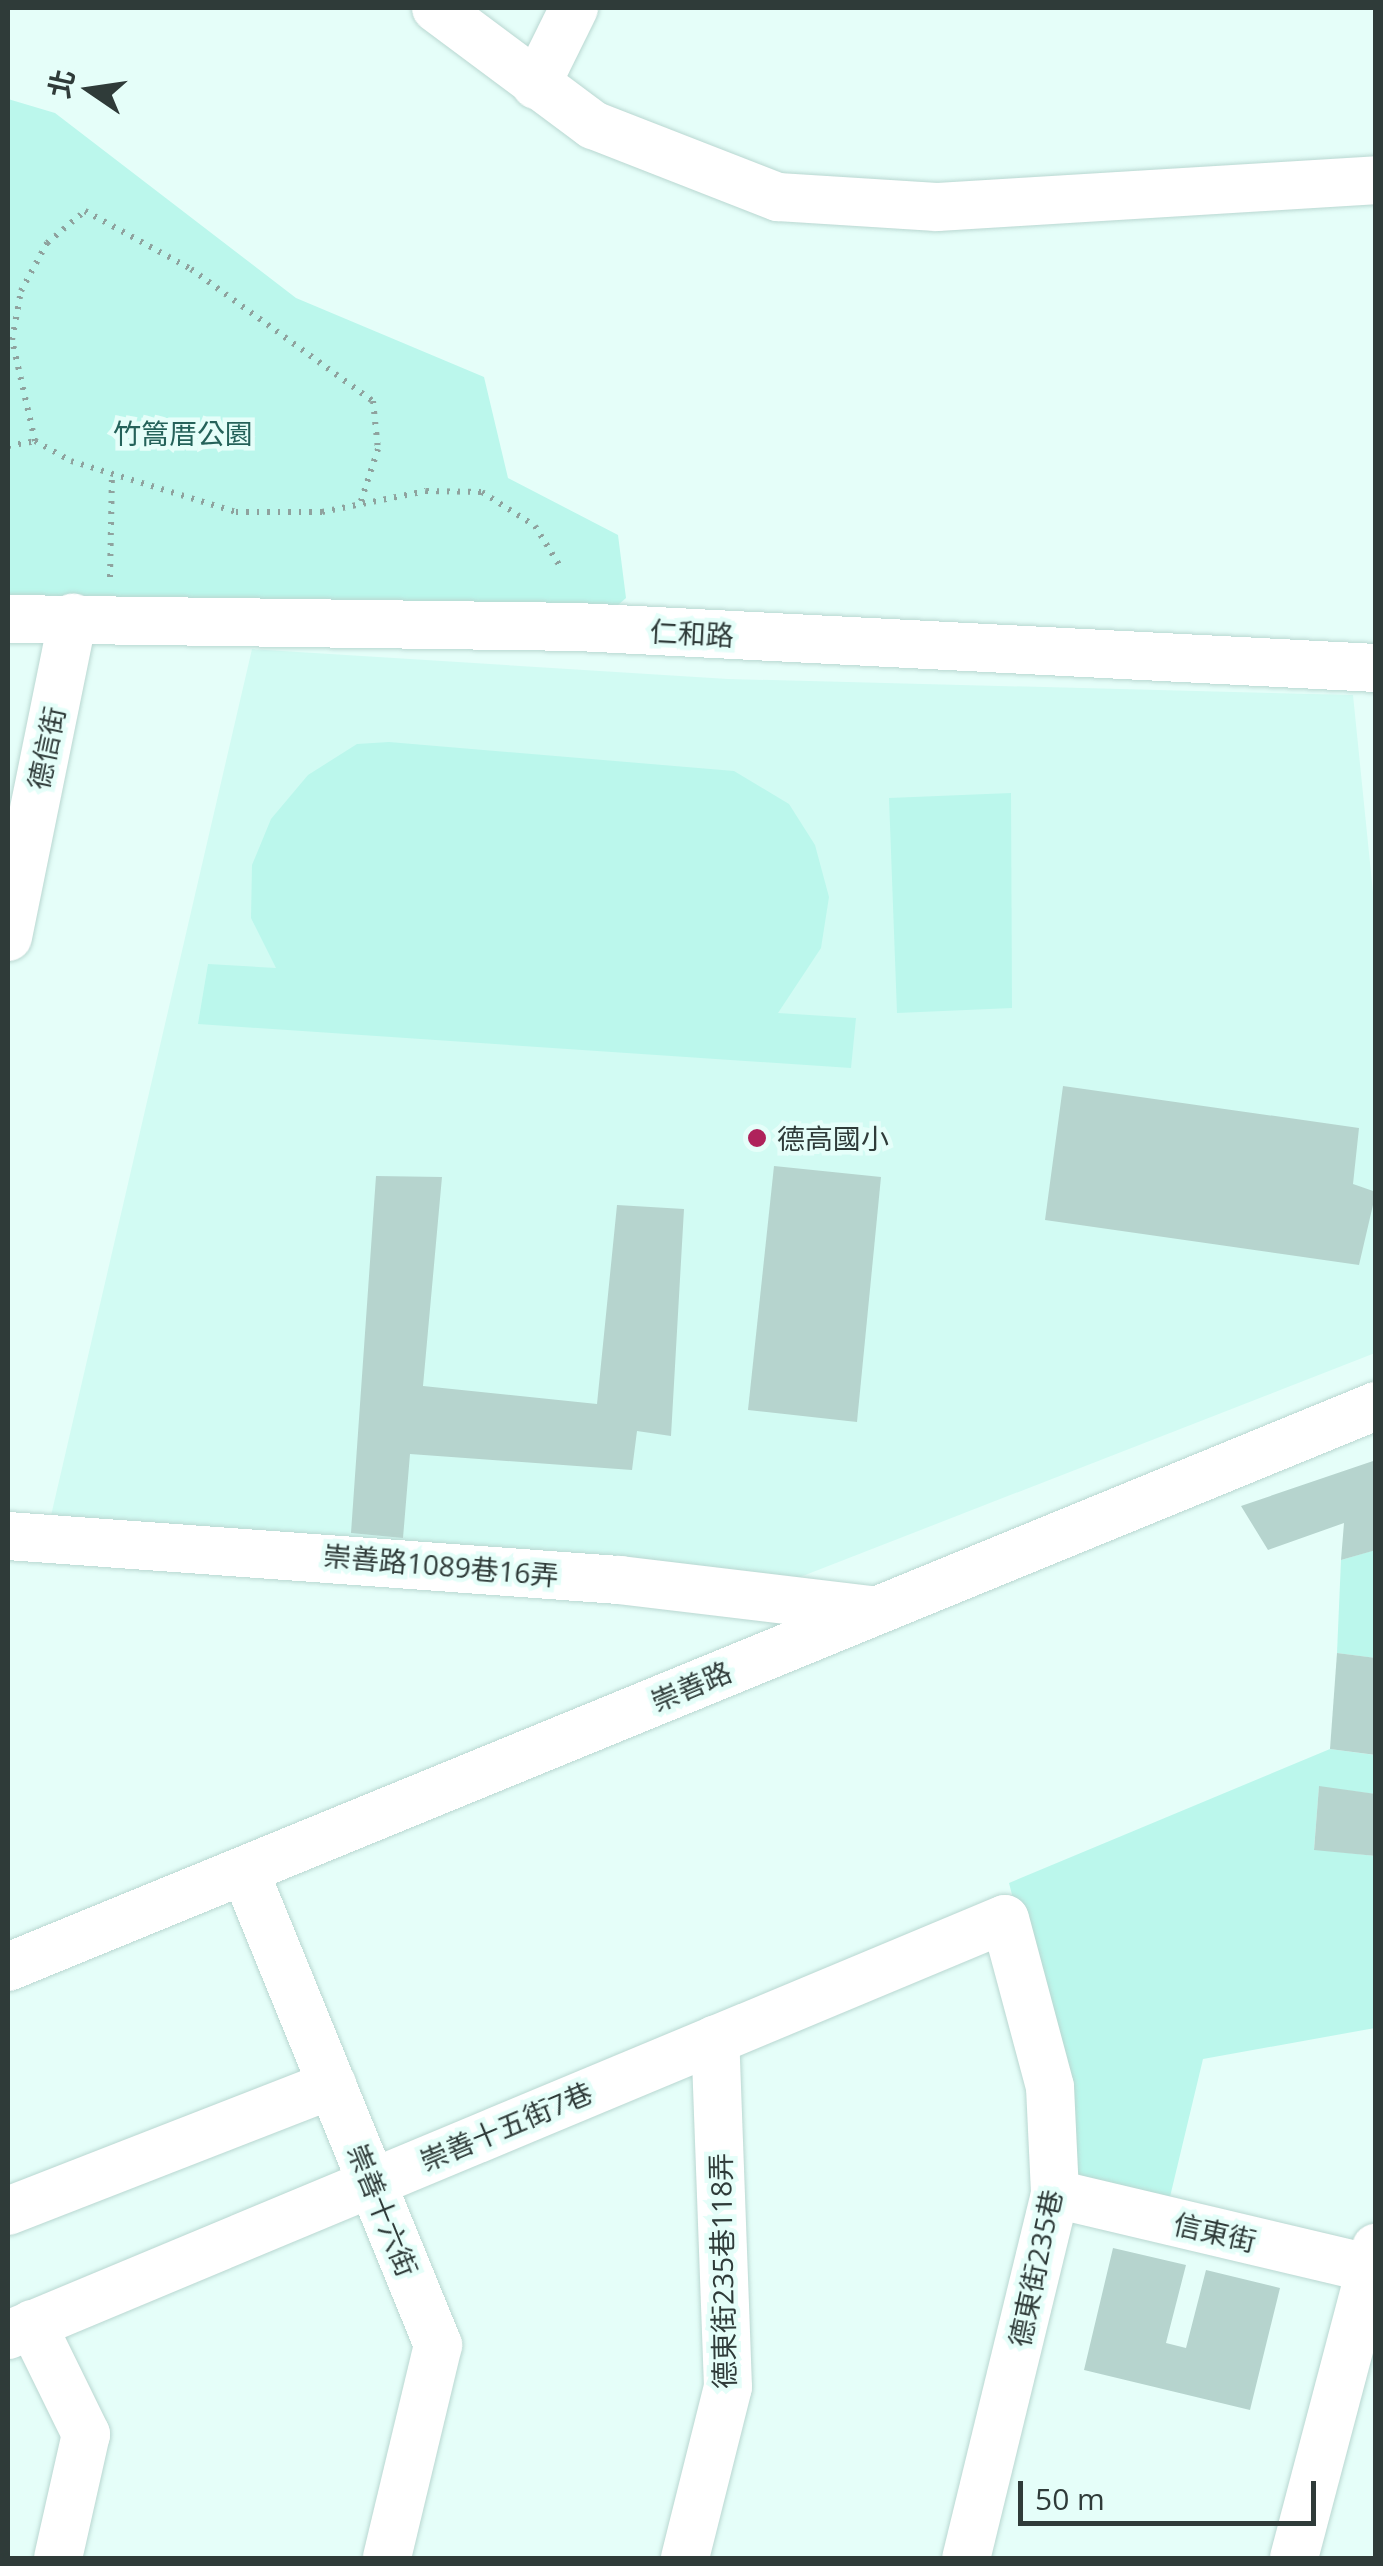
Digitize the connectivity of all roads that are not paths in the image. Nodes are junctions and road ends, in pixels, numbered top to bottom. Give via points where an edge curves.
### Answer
1 (436, 8) edge
2 (574, 8) edge
3 (536, 84) junction
4 (1376, 180) edge
5 (92, 618) junction
6 (8, 619) edge
7 (1376, 668) edge
8 (8, 937) edge
9 (1376, 1406) edge
10 (8, 1536) edge
11 (874, 1610) junction
12 (245, 1872) junction
13 (1005, 1919) joint
14 (8, 1967) edge
15 (715, 2039) junction
16 (332, 2086) junction
17 (372, 2182) junction
18 (1056, 2194) junction
19 (8, 2210) edge
20 (1374, 2262) edge
21 (20, 2329) edge
22 (58, 2558) edge
23 (387, 2558) edge
24 (686, 2558) edge
25 (966, 2558) edge
26 (1294, 2558) edge

1 - 3 street
2 - 3 street
3 - 4 street via 593,125 778,197 938,207
5 - 6 street, 仁和路
5 - 7 street, 仁和路 via 578,627
5 - 8 street, 德信街
9 - 11 street, 崇善路
10 - 11 street, 崇善路1089巷16弄 via 619,1580
11 - 12 street, 崇善路
12 - 14 street, 崇善路
12 - 16 street, 崇善十六街
13 - 15 street, 崇善十五街7巷
13 - 18 street, 德東街235巷 via 1050,2087
15 - 17 street, 崇善十五街7巷
15 - 24 street, 德東街235巷118弄 via 728,2387
16 - 17 street, 崇善十六街
16 - 19 street
17 - 21 street, 崇善十五街7巷
17 - 23 street, 崇善十六街 via 438,2346
18 - 20 street, 信東街
18 - 25 street, 德東街235巷
20 - 26 street
21 - 22 street via 86,2434

